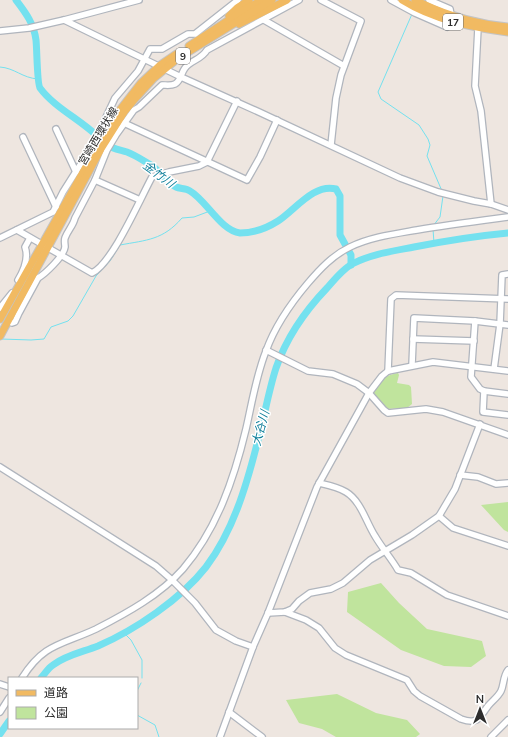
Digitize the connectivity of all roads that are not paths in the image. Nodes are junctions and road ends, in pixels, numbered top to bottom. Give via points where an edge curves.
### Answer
1 (138, 0) edge
2 (238, 0) edge
3 (249, 0) edge
4 (262, 0) edge
5 (272, 0) edge
6 (287, 0) edge
7 (299, 0) edge
8 (321, 0) edge
9 (391, 0) edge
10 (402, 0) edge
11 (415, 0) edge
12 (429, 0) edge
13 (450, 18) junction
14 (64, 20) junction
15 (264, 20) junction
16 (508, 27) edge
17 (478, 28) junction
18 (220, 29) junction
19 (0, 31) edge
20 (508, 32) edge
21 (145, 59) junction
22 (344, 66) junction
23 (162, 67) junction
24 (181, 76) junction
25 (237, 101) junction
26 (276, 120) junction
27 (124, 123) junction
28 (56, 129) dead end
29 (109, 131) junction
30 (23, 138) dead end
31 (330, 145) junction
32 (100, 147) junction
33 (207, 162) junction
34 (76, 172) junction
35 (95, 180) junction
36 (140, 200) junction
37 (491, 204) junction
38 (56, 207) junction
39 (508, 210) edge
40 (508, 217) edge
41 (17, 230) junction
42 (0, 238) edge
43 (30, 238) junction
44 (47, 248) junction
45 (61, 256) junction
46 (508, 274) edge
47 (501, 298) junction
48 (508, 299) edge
49 (1, 313) edge
50 (8, 321) junction
51 (475, 321) junction
52 (500, 324) junction
53 (508, 325) edge
54 (1, 334) edge
55 (413, 339) junction
56 (474, 341) junction
57 (267, 350) junction
58 (412, 365) junction
59 (471, 366) junction
60 (494, 370) junction
61 (388, 371) junction
62 (508, 372) edge
63 (484, 391) junction
64 (369, 393) junction
65 (508, 394) edge
66 (508, 415) edge
67 (480, 424) junction
68 (508, 435) edge
69 (0, 467) edge
70 (460, 475) junction
71 (319, 483) junction
72 (508, 483) edge
73 (439, 516) junction
74 (508, 546) edge
75 (386, 551) junction
76 (174, 581) junction
77 (268, 612) junction
78 (285, 612) junction
79 (508, 616) edge
80 (253, 647) junction
81 (508, 670) edge
82 (23, 677) edge
83 (8, 700) edge
84 (0, 712) edge
85 (229, 712) junction
86 (508, 720) edge
87 (495, 736) edge
88 (220, 737) edge
89 (262, 737) edge

1 - 14 street
2 - 21 street via 195,34 188,34 162,50 150,49
3 - 18 main road via 237,8
4 - 18 main road, 宮崎西環状線 / 9
5 - 18 main road, 宮崎西環状線 / 9
6 - 18 main road via 248,20
7 - 15 street
8 - 22 street via 361,21
9 - 13 street via 415,14 447,27
10 - 13 main road, 17 via 415,9
11 - 13 main road, 17
12 - 13 street via 450,9
13 - 16 main road, 17
13 - 17 main road, 17
14 - 19 street
14 - 21 street
15 - 22 street
15 - 24 street via 206,50 203,56 184,69
17 - 20 main road, 17
17 - 37 street via 475,86 481,110
18 - 23 main road, 宮崎西環状線 / 9
21 - 23 street
21 - 29 street via 115,98
22 - 31 street via 336,98
23 - 24 street
23 - 29 main road, 宮崎西環状線 / 9 via 141,83 128,98
24 - 25 street
24 - 27 street via 173,85 162,85 134,110
25 - 26 street
25 - 33 street
26 - 31 street
26 - 33 street via 247,180
27 - 29 street
27 - 33 street
28 - 34 street
29 - 32 main road, 宮崎西環状線 / 9
29 - 32 street
30 - 38 street
31 - 37 street via 400,178 438,192
32 - 34 street
32 - 35 street
32 - 44 main road, 宮崎西環状線 / 9
33 - 36 street via 152,177
34 - 38 street
35 - 36 street
35 - 45 street via 65,237 65,248
36 - 45 street via 109,256 96,271 92,273
37 - 39 street
38 - 41 street via 53,212
40 - 57 street via 382,236 349,247 319,270 304,288 290,307
41 - 42 street
41 - 43 street
43 - 44 street
43 - 49 street via 25,247 27,258 24,270 10,297 6,299
44 - 45 street
44 - 49 main road, 宮崎西環状線 / 9
44 - 50 main road, 宮崎西環状線 / 9
45 - 50 street via 38,278 15,322
46 - 47 street via 502,275
47 - 48 street
47 - 52 street
47 - 61 street via 396,295 391,299
50 - 54 main road, 宮崎西環状線 / 9
51 - 52 street
51 - 55 street via 414,318
51 - 56 street
52 - 53 street
52 - 60 street
55 - 56 street
55 - 58 street
56 - 59 street
57 - 64 street via 308,371 340,376
57 - 76 street via 227,493 210,532
58 - 59 street via 433,362
58 - 61 street
59 - 60 street
59 - 63 street via 471,376
60 - 62 street
61 - 64 street
63 - 65 street
63 - 66 street via 483,412
64 - 67 street via 388,413 426,409
64 - 71 street
67 - 68 street
67 - 70 street
69 - 76 street via 137,553
70 - 72 street via 478,477 496,484
70 - 73 street
71 - 75 street via 347,492 358,504
71 - 77 street
73 - 74 street via 453,528
73 - 75 street
75 - 78 street via 370,560 343,583 331,589 310,593
75 - 79 street via 398,570 411,573 447,595
76 - 80 street via 216,630
76 - 82 street via 121,616 49,649 38,656
77 - 78 street
77 - 80 street
78 - 81 street via 319,628 335,648 346,655 407,680 420,696 467,721 475,722 480,718 499,695
80 - 85 street
83 - 84 street
85 - 88 street
85 - 89 street
86 - 87 street

